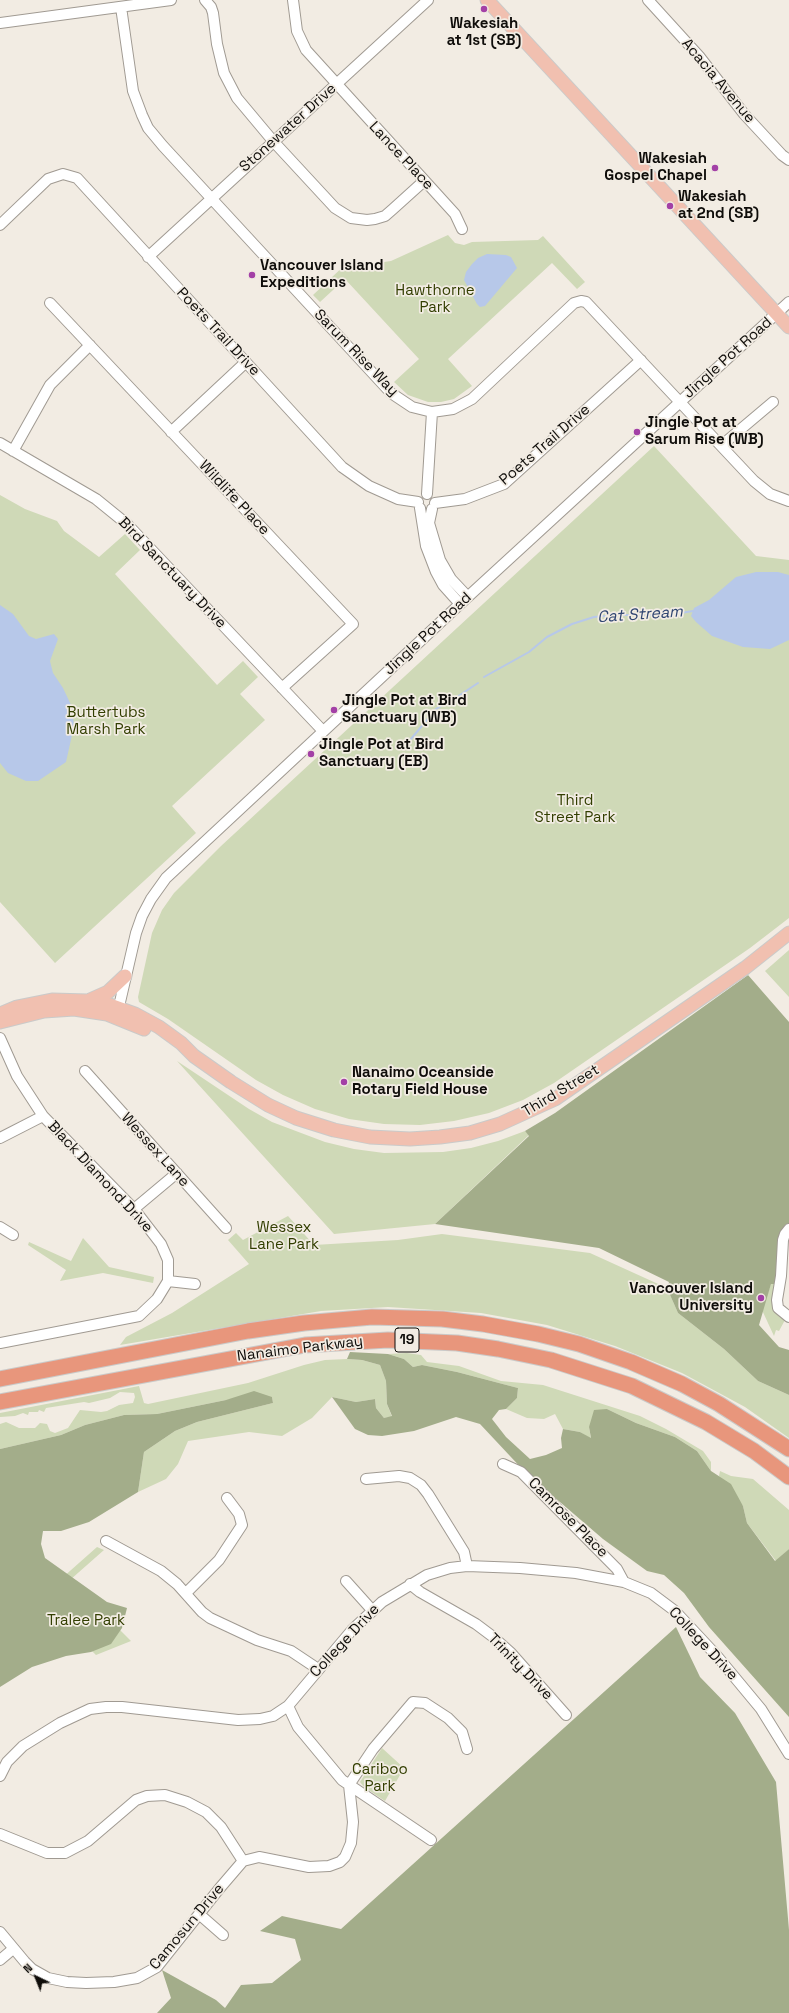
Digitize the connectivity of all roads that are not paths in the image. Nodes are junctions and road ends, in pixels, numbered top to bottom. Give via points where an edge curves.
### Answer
1 (171, 0) edge
2 (205, 0) edge
3 (294, 0) edge
4 (428, 0) edge
5 (487, 0) edge
6 (648, 0) edge
7 (121, 7) junction
8 (0, 23) edge
9 (336, 86) junction
10 (273, 141) junction
11 (789, 160) edge
12 (424, 181) junction
13 (210, 198) junction
14 (0, 225) edge
15 (462, 229) dead end
16 (148, 256) junction
17 (50, 302) dead end
18 (789, 302) edge
19 (777, 314) junction
20 (789, 327) edge
21 (90, 345) junction
22 (641, 360) junction
23 (246, 362) junction
24 (680, 402) junction
25 (773, 402) dead end
26 (432, 412) junction
27 (171, 432) junction
28 (0, 443) edge
29 (722, 446) junction
30 (13, 451) junction
31 (427, 494) junction
32 (789, 501) edge
33 (419, 505) junction
34 (433, 506) junction
35 (468, 597) junction
36 (460, 604) junction
37 (282, 688) junction
38 (323, 731) junction
39 (789, 933) edge
40 (125, 976) junction
41 (88, 1001) junction
42 (117, 1012) junction
43 (0, 1014) edge
44 (0, 1022) edge
45 (0, 1038) edge
46 (85, 1071) dead end
47 (43, 1116) junction
48 (0, 1138) edge
49 (177, 1173) junction
50 (134, 1209) junction
51 (0, 1226) edge
52 (226, 1228) dead end
53 (789, 1228) edge
54 (12, 1235) dead end
55 (168, 1281) junction
56 (195, 1284) dead end
57 (789, 1317) edge
58 (0, 1343) edge
59 (0, 1379) edge
60 (0, 1402) edge
61 (789, 1449) edge
62 (503, 1464) dead end
63 (789, 1477) edge
64 (366, 1479) dead end
65 (227, 1498) dead end
66 (106, 1541) dead end
67 (467, 1566) junction
68 (346, 1581) dead end
69 (624, 1582) junction
70 (410, 1584) junction
71 (186, 1593) junction
72 (372, 1610) junction
73 (318, 1670) junction
74 (288, 1706) junction
75 (566, 1715) dead end
76 (467, 1749) dead end
77 (789, 1754) edge
78 (3, 1763) edge
79 (0, 1776) edge
80 (349, 1785) junction
81 (0, 1834) edge
82 (431, 1840) dead end
83 (244, 1861) junction
84 (198, 1914) junction
85 (0, 1932) edge
86 (223, 1935) dead end
87 (13, 1949) junction
88 (0, 1960) edge

1 - 7 street
2 - 10 street via 213,13 220,59 231,89
3 - 9 street, Lance Place via 297,31 301,42
4 - 9 street, Stonewater Drive
5 - 19 main road
6 - 11 street, Acacia Avenue via 699,56 744,114
7 - 8 street
7 - 13 street, Sarum Rise Way via 129,75 142,115 163,146
9 - 10 street, Stonewater Drive
9 - 12 street, Lance Place
10 - 12 street via 335,208 351,218 367,220 385,216
10 - 13 street, Stonewater Drive
12 - 15 street, Lance Place via 455,214
13 - 16 street, Stonewater Drive
13 - 26 street, Sarum Rise Way via 391,393 412,407
14 - 16 street, Poets Trail Drive via 48,179 63,174 77,178
16 - 23 street, Poets Trail Drive
17 - 21 street, Wildlife Place
18 - 19 street, Jingle Pot Road
19 - 20 main road
19 - 24 street, Jingle Pot Road
21 - 27 street, Wildlife Place
21 - 30 street via 50,385
22 - 24 street, Sarum Rise Way
22 - 26 street, Sarum Rise Way via 589,305 581,301 568,308 472,399 453,408
22 - 34 street, Poets Trail Drive via 504,484 465,499
23 - 27 street
23 - 33 street, Poets Trail Drive via 342,467 369,486
24 - 29 street, Sarum Rise Way
24 - 35 street, Jingle Pot Road
25 - 29 street
26 - 31 street
27 - 37 street, Wildlife Place via 353,624
28 - 30 street, Bird Sanctuary Drive
29 - 32 street, Sarum Rise Way via 754,481 770,494
30 - 37 street, Bird Sanctuary Drive via 96,499 128,525
31 - 33 street via 420,497
31 - 34 street via 432,496
33 - 34 street via 427,511
33 - 36 street via 426,546 436,572 443,585
34 - 35 street via 430,523 440,560 451,579
35 - 36 street, Jingle Pot Road
36 - 38 street, Jingle Pot Road
37 - 38 street, Bird Sanctuary Drive
38 - 40 street, Jingle Pot Road via 158,887 142,916
39 - 42 main road, Third Street via 745,968 556,1098 509,1121 460,1135 418,1139 381,1138 319,1126 268,1105 194,1056 177,1049
40 - 41 main road via 108,992
40 - 42 street, Jingle Pot Road
41 - 42 main road
41 - 43 main road via 42,1001
42 - 44 main road via 63,1009 32,1013
45 - 47 street, Black Diamond Drive via 17,1076
46 - 49 street, Wessex Lane
47 - 48 street
47 - 50 street, Black Diamond Drive
49 - 50 street
49 - 52 street, Wessex Lane
50 - 55 street, Black Diamond Drive via 161,1244 168,1260
51 - 54 street
53 - 57 street via 783,1240 777,1300 778,1308
55 - 56 street
55 - 58 street via 157,1299 139,1316
59 - 61 highway, Nanaimo Parkway / 19 via 248,1331 304,1323 372,1317 442,1319 538,1334 579,1344 625,1360 670,1378 713,1400
60 - 63 highway, Nanaimo Parkway / 19 via 305,1345 388,1340 457,1343 552,1360 632,1386 712,1426 754,1451
62 - 69 street, Camrose Place via 521,1472 617,1569
64 - 67 street via 399,1476 410,1478 420,1485 464,1552
65 - 71 street via 239,1514 242,1525 218,1560
66 - 71 street via 153,1565
67 - 69 street, College Drive via 548,1570
67 - 70 street, College Drive via 433,1573
68 - 72 street
69 - 77 street, College Drive via 658,1598 686,1621 757,1704
70 - 72 street, College Drive
70 - 75 street, Trinity Drive via 492,1636 511,1653
71 - 73 street via 193,1604 210,1618 257,1640 291,1651
72 - 73 street, College Drive
73 - 74 street, College Drive
74 - 78 street, College Drive via 273,1716 246,1720 135,1708 98,1708 76,1715 47,1731
74 - 80 street via 301,1731
76 - 80 street via 462,1732 448,1718 425,1703 413,1702 373,1749
78 - 79 street, College Drive
80 - 82 street
80 - 83 street via 353,1834 349,1851 340,1862 318,1868 259,1857
81 - 83 street via 47,1853 65,1852 88,1841 136,1800 147,1796 165,1795 206,1812 221,1827
83 - 84 street, Camosun Drive
84 - 86 street
84 - 87 street, Camosun Drive via 157,1967 145,1975 123,1981 76,1983 48,1978 32,1969
85 - 87 street, Camosun Drive
87 - 88 street

